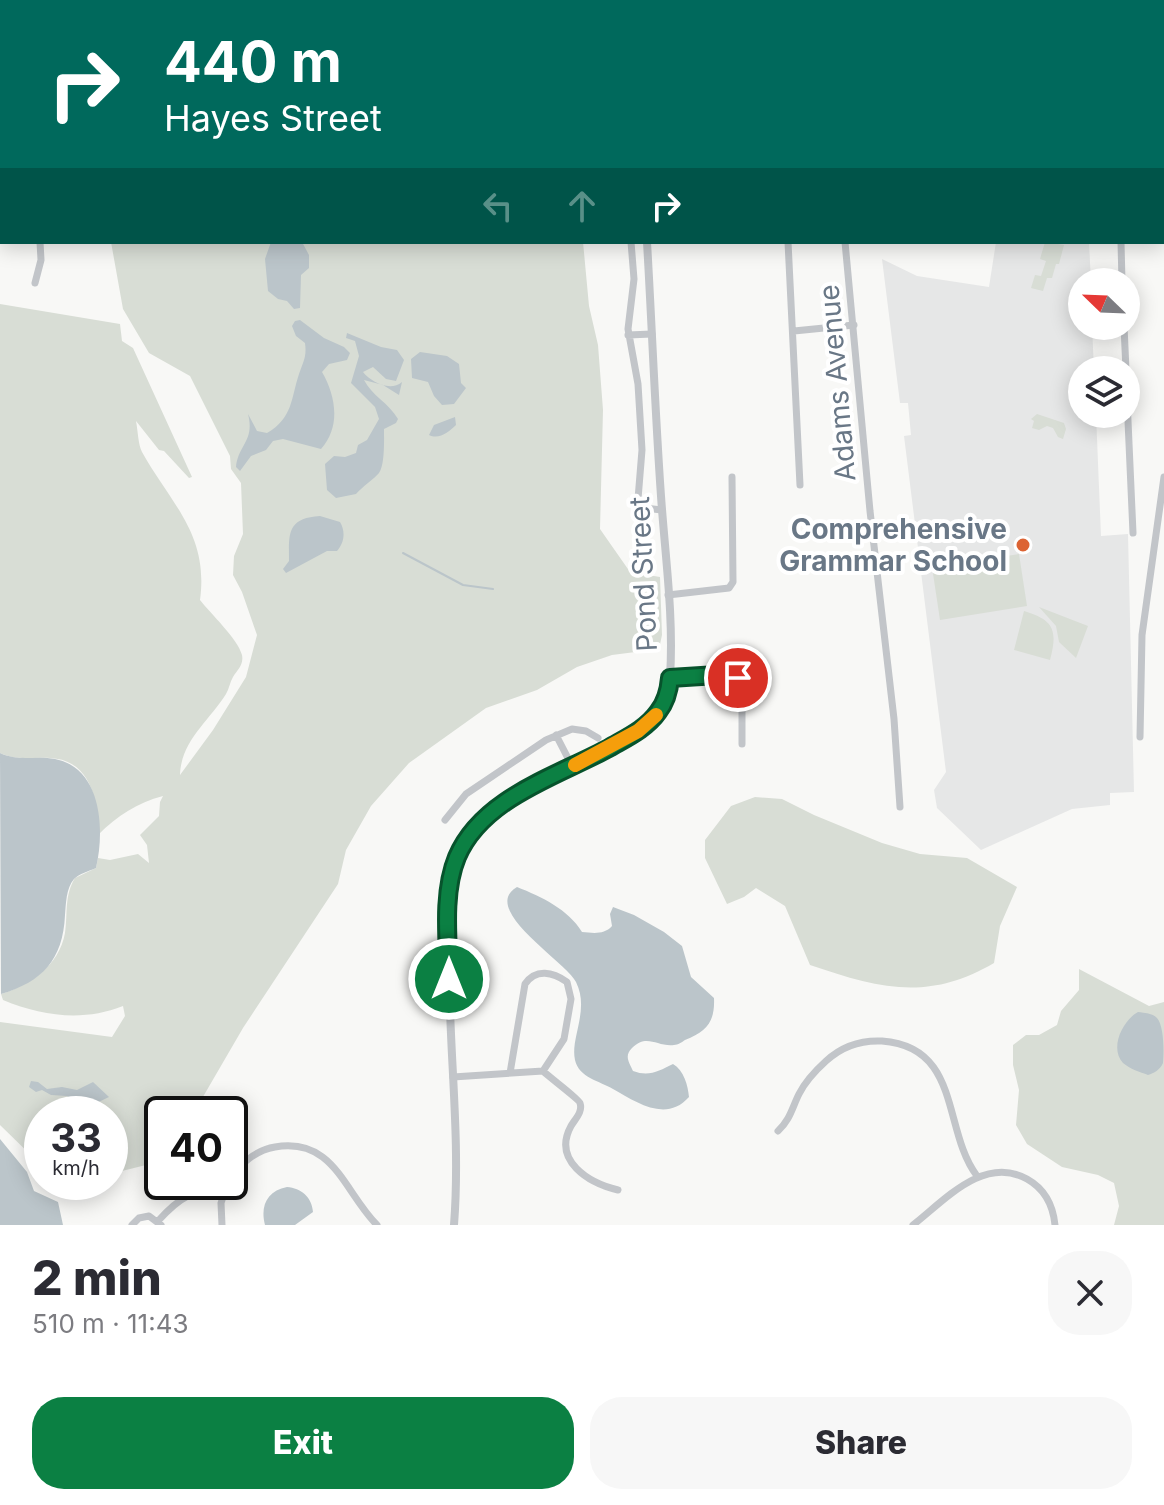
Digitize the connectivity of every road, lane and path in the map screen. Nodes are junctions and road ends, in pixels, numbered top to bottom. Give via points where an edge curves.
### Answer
1 (959, 0) edge
2 (986, 0) edge
3 (40, 244) edge
4 (631, 244) edge
5 (647, 244) edge
6 (788, 244) edge
7 (845, 244) edge
8 (1121, 244) edge
9 (1122, 268) edge
10 (35, 283) dead end
11 (854, 325) junction
12 (794, 331) junction
13 (652, 334) junction
14 (628, 335) junction
15 (1128, 428) edge
16 (732, 477) dead end
17 (1164, 478) edge
18 (800, 485) dead end
19 (662, 510) junction
20 (1133, 533) dead end
21 (668, 595) junction
22 (670, 678) junction
23 (556, 735) junction
24 (1140, 737) dead end
25 (598, 738) dead end
26 (742, 744) dead end
27 (572, 766) junction
28 (900, 807) dead end
29 (445, 820) dead end
30 (543, 1071) junction
31 (510, 1073) junction
32 (453, 1077) junction
33 (778, 1131) dead end
34 (248, 1159) edge
35 (977, 1176) junction
36 (618, 1190) dead end
37 (177, 1200) edge
38 (223, 1200) edge
39 (160, 1223) edge
40 (132, 1225) edge
41 (222, 1225) edge
42 (377, 1225) edge
43 (454, 1225) edge
44 (913, 1225) edge
45 (1055, 1225) edge

1 - 2 street
3 - 10 street
4 - 14 street via 634,279
5 - 13 street, Pond Street
6 - 12 street
7 - 11 street, Adams Avenue
8 - 9 street
11 - 12 street
11 - 28 street, Adams Avenue
12 - 18 street
13 - 14 street
13 - 19 street, Pond Street
14 - 19 street via 639,394 638,502
15 - 20 street
16 - 21 street via 733,582 729,588
17 - 24 street via 1142,635
19 - 21 street, Pond Street
21 - 22 street, Pond Street
22 - 26 street via 738,678
22 - 27 street, Pond Street via 662,707 650,721
23 - 25 street via 576,729
23 - 27 street
23 - 29 street via 466,794
27 - 32 street, Pond Street via 502,805 456,859 449,915
30 - 31 street
30 - 31 street via 564,1039 571,999 567,982 548,973 530,976 525,984
30 - 36 street via 581,1105 567,1139 572,1165 594,1182
31 - 32 street
32 - 43 street, Pond Street
33 - 35 street via 801,1090 829,1058 861,1043 897,1043 928,1061 943,1080 964,1156
34 - 42 street via 269,1148 309,1150 328,1160
35 - 44 street
35 - 45 street via 1005,1172 1033,1182 1048,1198
37 - 39 street
38 - 41 street
39 - 40 street via 144,1216

